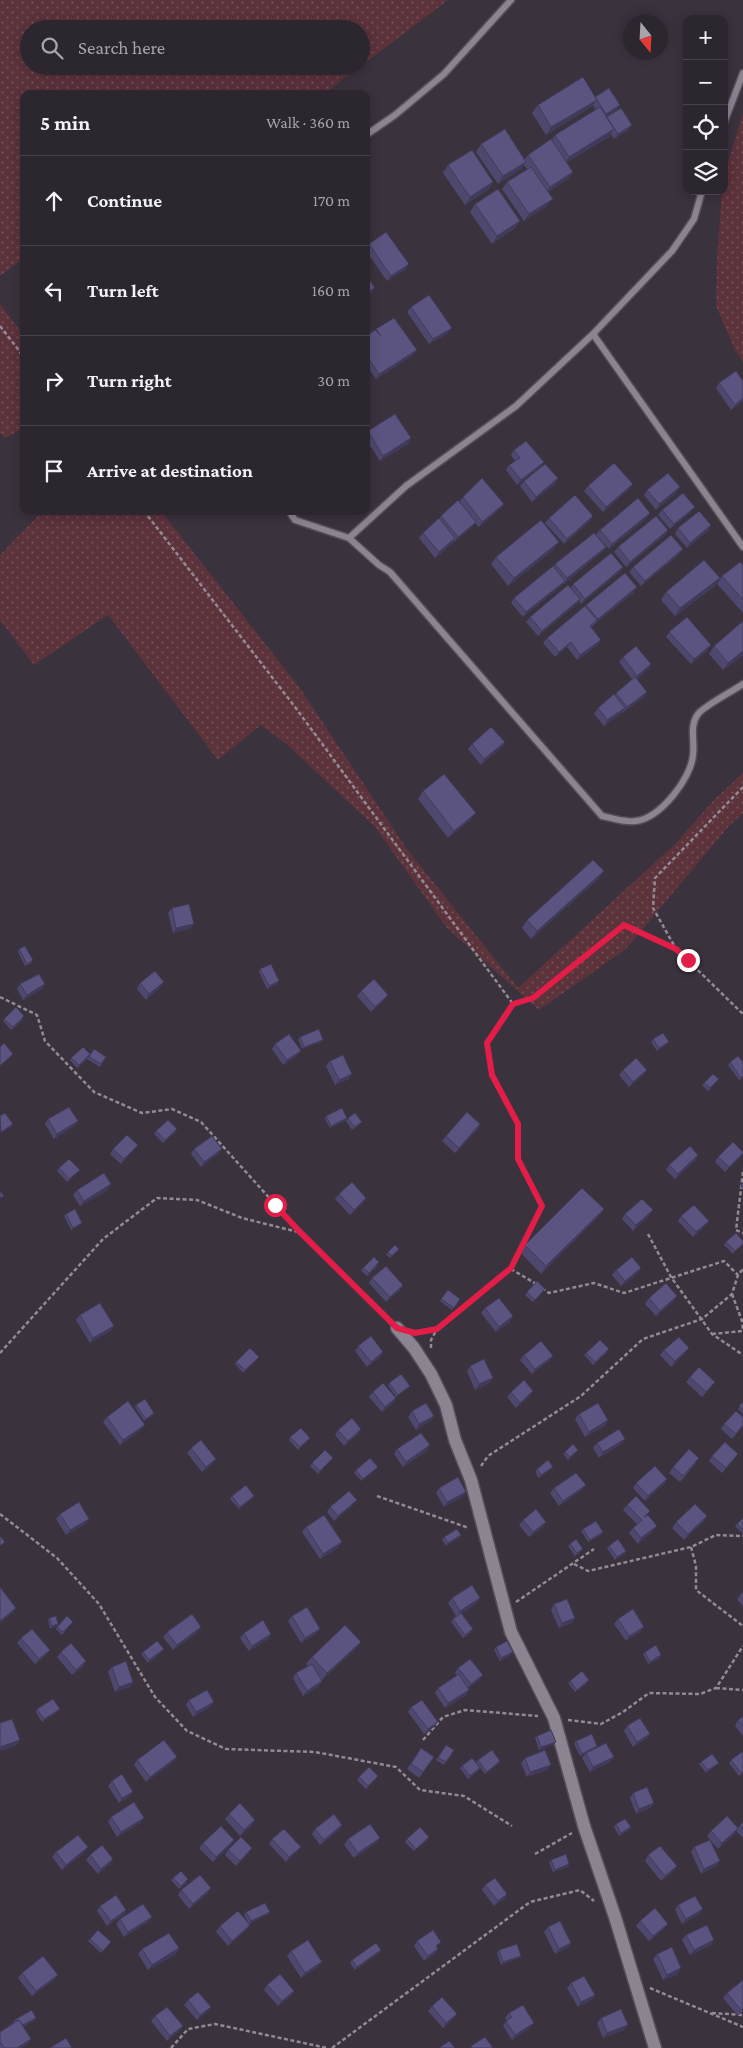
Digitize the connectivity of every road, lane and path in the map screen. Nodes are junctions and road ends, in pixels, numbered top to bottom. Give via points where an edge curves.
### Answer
1 (511, 0) edge
2 (743, 73) edge
3 (728, 112) edge
4 (370, 131) edge
5 (701, 195) edge
6 (0, 326) edge
7 (592, 334) junction
8 (20, 352) edge
9 (147, 515) edge
10 (292, 515) edge
11 (349, 538) junction
12 (743, 547) edge
13 (743, 684) edge
14 (743, 787) edge
15 (676, 949) junction
16 (0, 997) edge
17 (513, 1004) junction
18 (743, 1014) edge
19 (743, 1172) edge
20 (300, 1232) junction
21 (743, 1233) edge
22 (648, 1234) dead end
23 (511, 1268) junction
24 (743, 1270) edge
25 (738, 1275) junction
26 (671, 1277) junction
27 (732, 1294) junction
28 (702, 1319) junction
29 (397, 1328) junction
30 (743, 1331) edge
31 (712, 1334) junction
32 (0, 1353) edge
33 (743, 1355) edge
34 (471, 1480) junction
35 (378, 1496) dead end
36 (0, 1514) edge
37 (487, 1535) junction
38 (743, 1536) edge
39 (691, 1547) junction
40 (594, 1549) dead end
41 (574, 1564) junction
42 (504, 1610) junction
43 (743, 1626) edge
44 (743, 1646) edge
45 (716, 1688) junction
46 (743, 1690) edge
47 (554, 1718) junction
48 (423, 1740) dead end
49 (512, 1826) dead end
50 (584, 1826) junction
51 (535, 1854) dead end
52 (615, 1917) junction
53 (634, 1980) junction
54 (710, 2012) junction
55 (743, 2015) edge
56 (743, 2027) edge
57 (171, 2048) edge
58 (327, 2048) edge
59 (332, 2048) edge
60 (655, 2048) edge

1 - 4 lane via 444,74 396,115
2 - 3 lane
5 - 7 lane via 694,219 672,251
6 - 8 path
7 - 11 lane via 516,406 406,486
7 - 12 lane
9 - 17 path via 296,707
10 - 11 lane via 295,520
11 - 13 lane via 390,572 602,816 634,822 659,812 692,767 692,727 698,714
14 - 15 path via 654,878 653,908
15 - 17 path via 624,925 533,998
15 - 18 path
16 - 20 path via 37,1016 45,1041 94,1092 142,1113 172,1109 202,1122
17 - 23 path via 487,1043 492,1075 518,1124 518,1159 542,1206
19 - 21 path via 736,1230
20 - 29 path
20 - 32 path via 242,1218 197,1200 157,1198 103,1239
22 - 26 path
23 - 26 path via 550,1293 594,1283 624,1293
23 - 29 path via 437,1329 415,1333
24 - 25 path
25 - 26 path via 724,1261
25 - 27 path
26 - 28 path
27 - 28 path
27 - 30 path
28 - 31 path
28 - 34 path via 643,1338 581,1396 488,1456
29 - 34 street via 435,1382
30 - 31 path
31 - 33 path
34 - 37 street
35 - 37 path
36 - 49 path via 56,1558 99,1604 155,1697 187,1731 226,1750 315,1752 396,1767 420,1790 464,1796
37 - 42 street
38 - 39 path via 716,1535
39 - 41 path via 588,1571
39 - 43 path via 696,1566 696,1590
40 - 41 path
41 - 42 path
42 - 47 street via 511,1632
44 - 45 path
45 - 46 path
45 - 47 path via 700,1694 649,1693 601,1724
47 - 48 path via 465,1710 443,1717
47 - 50 street
50 - 51 path
50 - 52 street
52 - 53 street
52 - 59 path via 580,1890 530,1902
53 - 54 path
53 - 60 street
54 - 55 path
54 - 56 path
57 - 58 path via 188,2029 215,2024

